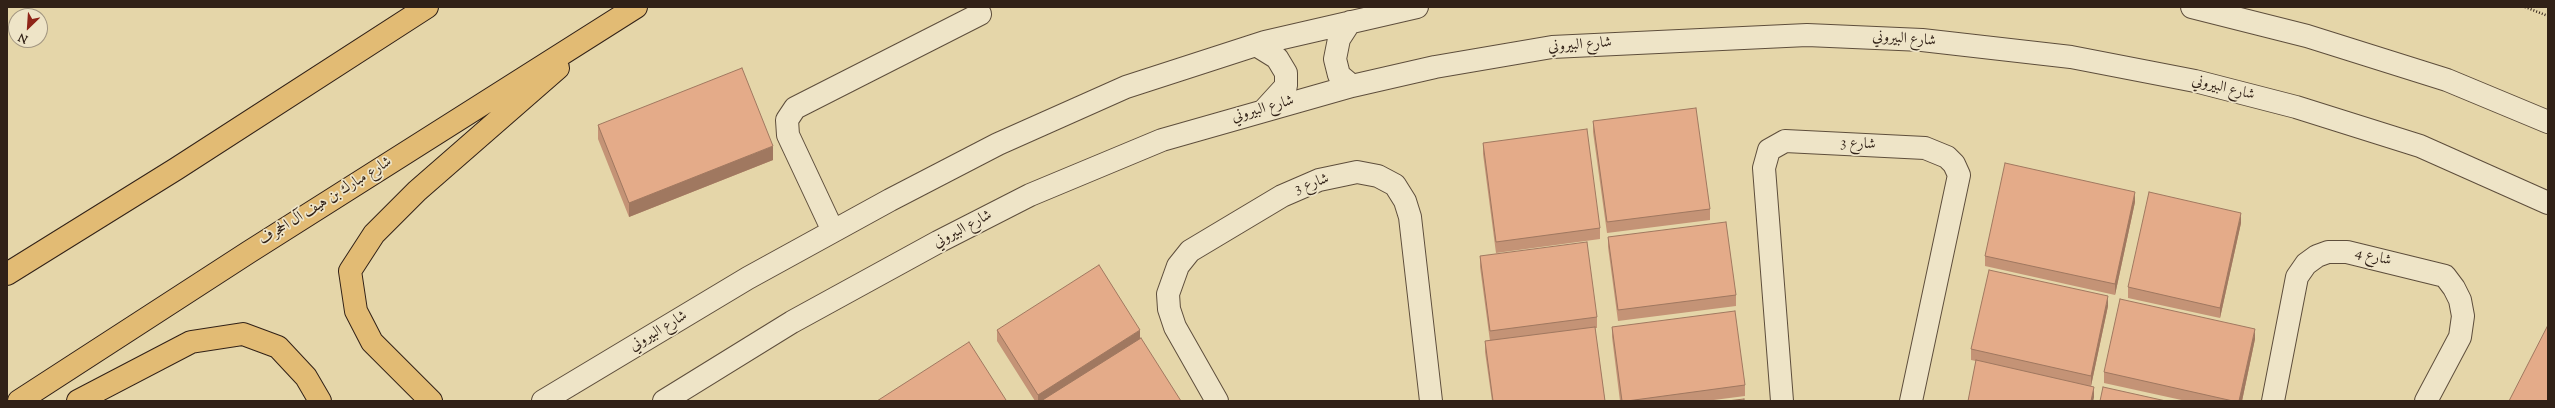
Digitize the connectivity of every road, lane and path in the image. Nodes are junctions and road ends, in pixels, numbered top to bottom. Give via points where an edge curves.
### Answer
1 (427, 7) edge
2 (636, 7) edge
3 (1418, 7) edge
4 (2192, 7) edge
5 (2525, 7) edge
6 (980, 14) dead end
7 (2548, 16) edge
8 (612, 21) junction
9 (1350, 22) junction
10 (1256, 45) junction
11 (1352, 86) junction
12 (1265, 109) junction
13 (2548, 122) edge
14 (2548, 203) edge
15 (833, 231) junction
16 (7, 274) edge
17 (19, 401) edge
18 (78, 401) edge
19 (320, 401) edge
20 (431, 401) edge
21 (543, 401) edge
22 (664, 401) edge
23 (1217, 401) edge
24 (1430, 401) edge
25 (1782, 401) edge
26 (1911, 401) edge
27 (2273, 401) edge
28 (2426, 401) edge

1 - 16 main road
2 - 8 main road, شارع مبارك بن هيف آل الحجرف
3 - 9 street, شارع البيروني
4 - 13 street via 2307,36 2440,78
5 - 7 path
6 - 15 street via 794,108 787,120 788,135
8 - 17 main road, شارع مبارك بن هيف آل الحجرف
8 - 20 main road via 417,191 374,234 350,271 356,311 372,342
9 - 10 street, شارع البيروني
9 - 11 street via 1338,39 1335,59 1339,75
10 - 12 street via 1277,58 1286,72 1286,86
10 - 15 street, شارع البيروني via 1126,87 998,144
11 - 12 street, شارع البيروني
11 - 14 street, شارع البيروني via 1552,47 1807,35 1922,40 2071,57 2195,81 2420,146
12 - 22 street, شارع البيروني via 1162,140 1030,195 792,322
15 - 21 street, شارع البيروني via 748,278
18 - 19 main road via 192,342 243,334 278,346 306,377
23 - 24 street, شارع 3 via 1175,327 1169,309 1168,294 1178,266 1190,251 1282,196 1319,180 1357,172 1378,176 1395,184 1405,201 1410,217
25 - 26 street, شارع 3 via 1764,168 1769,150 1785,141 1925,148 1947,157 1954,164 1958,175
27 - 28 street, شارع 4 via 2297,277 2306,264 2317,256 2348,252 2445,276 2454,288 2460,300 2463,316 2460,337

